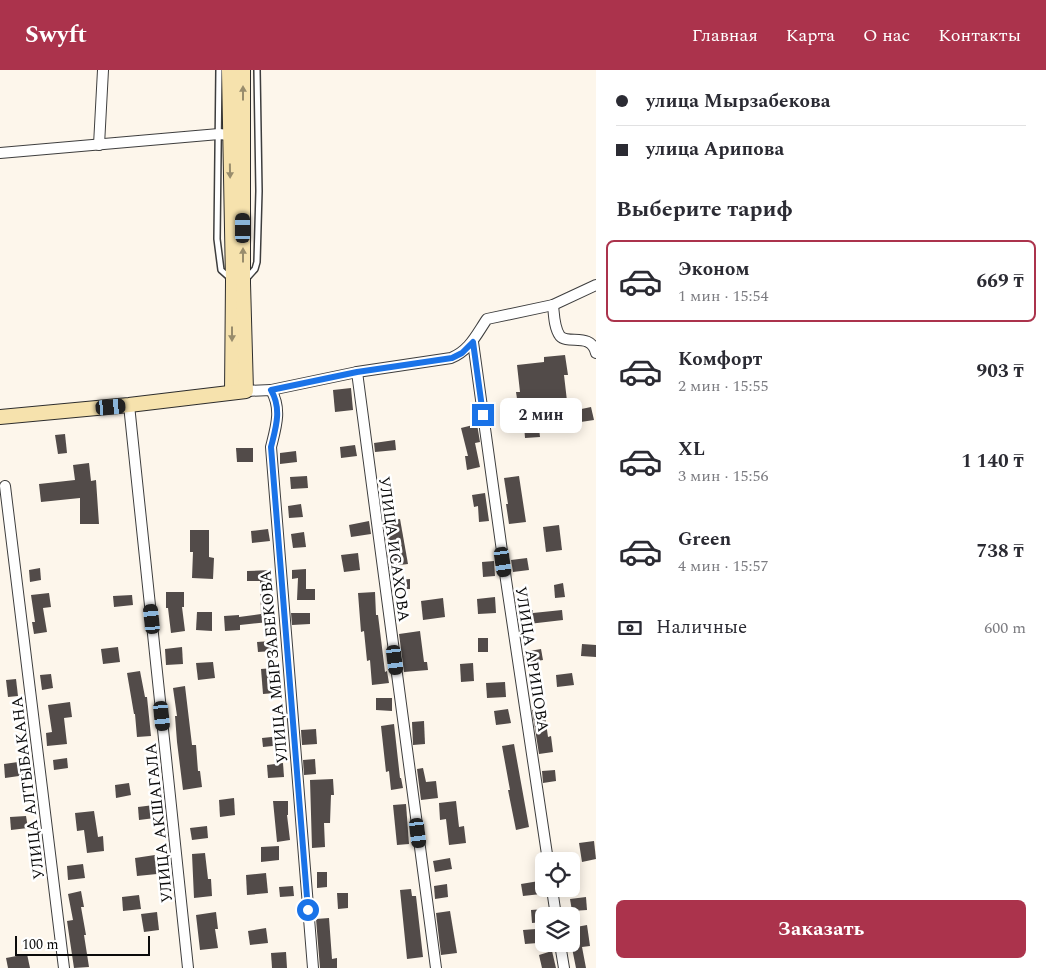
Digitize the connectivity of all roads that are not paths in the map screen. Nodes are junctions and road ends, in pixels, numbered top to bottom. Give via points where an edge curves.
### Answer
1 (103, 70) edge
2 (219, 70) edge
3 (229, 70) edge
4 (242, 70) edge
5 (257, 70) edge
6 (224, 134) junction
7 (99, 145) junction
8 (0, 153) edge
9 (238, 282) junction
10 (596, 285) edge
11 (553, 305) junction
12 (473, 342) junction
13 (596, 353) edge
14 (357, 372) junction
15 (271, 390) junction
16 (239, 392) junction
17 (129, 405) junction
18 (0, 417) edge
19 (5, 486) dead end
20 (547, 852) edge
21 (561, 952) edge
22 (64, 968) edge
23 (188, 968) edge
24 (313, 968) edge
25 (436, 968) edge
26 (564, 968) edge

1 - 7 street
2 - 6 lane
3 - 6 main road
9 -> 4 main road
5 - 9 lane via 257,262 254,269
6 - 7 street
6 -> 9 main road
7 - 8 street
9 - 16 main road
10 - 11 street
11 - 12 street via 487,319
11 - 13 street via 559,334 563,338 585,341 595,348
12 - 14 street via 452,358
12 - 20 street, УЛИЦА АРИПОВА
14 - 15 street
14 - 25 street, УЛИЦА ИСАХОВА
15 - 16 street
15 - 24 street, УЛИЦА МЫРЗАБЕКОВА via 277,400 277,420 271,447
16 - 17 main road
17 - 18 main road
17 - 23 street, УЛИЦА АКШАГАЛА
19 - 22 street, УЛИЦА АЛТЫБАКАНА
21 - 26 street

